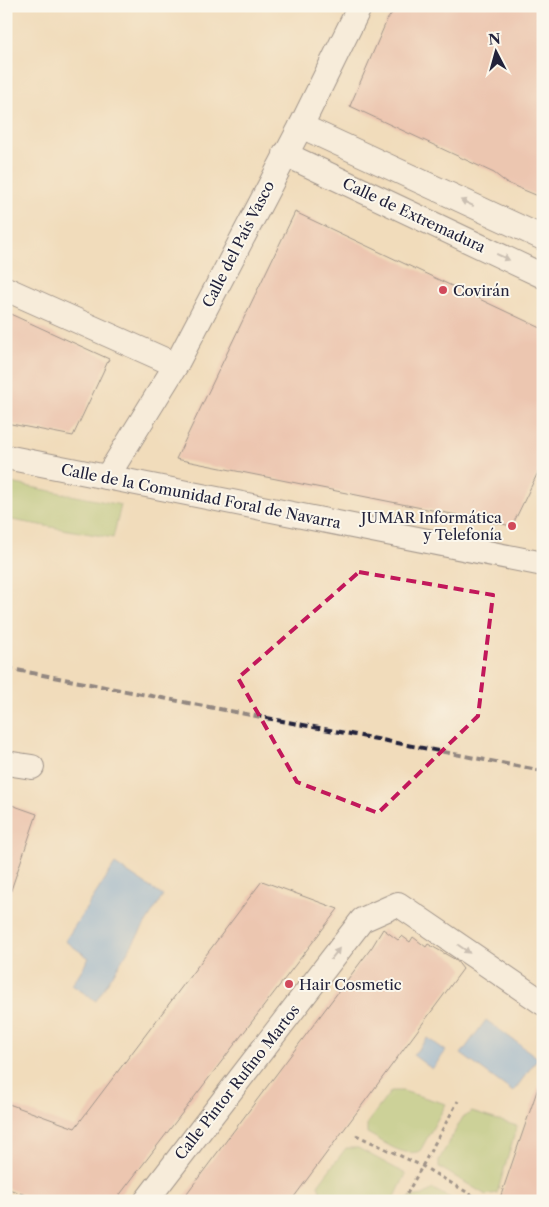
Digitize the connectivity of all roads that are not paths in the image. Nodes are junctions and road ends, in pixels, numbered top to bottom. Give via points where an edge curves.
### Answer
1 (360, 6) edge
2 (301, 126) junction
3 (285, 154) junction
4 (543, 238) edge
5 (543, 276) edge
6 (6, 289) edge
7 (176, 365) junction
8 (6, 458) edge
9 (107, 477) junction
10 (542, 562) edge
11 (6, 763) edge
12 (32, 767) dead end
13 (543, 1004) edge
14 (146, 1201) edge

1 - 2 street, Calle del País Vasco
2 - 3 street, Calle del País Vasco
4 -> 2 street
3 -> 5 street, Calle de Extremadura
3 - 7 street, Calle del País Vasco
6 - 7 street
7 - 9 street, Calle del País Vasco
8 - 9 street, Calle de la Comunidad Foral de Navarra
9 - 10 street, Calle de la Comunidad Foral de Navarra
11 - 12 street
14 -> 13 street, Calle Pintor Rufino Martos via 362,920 398,904

